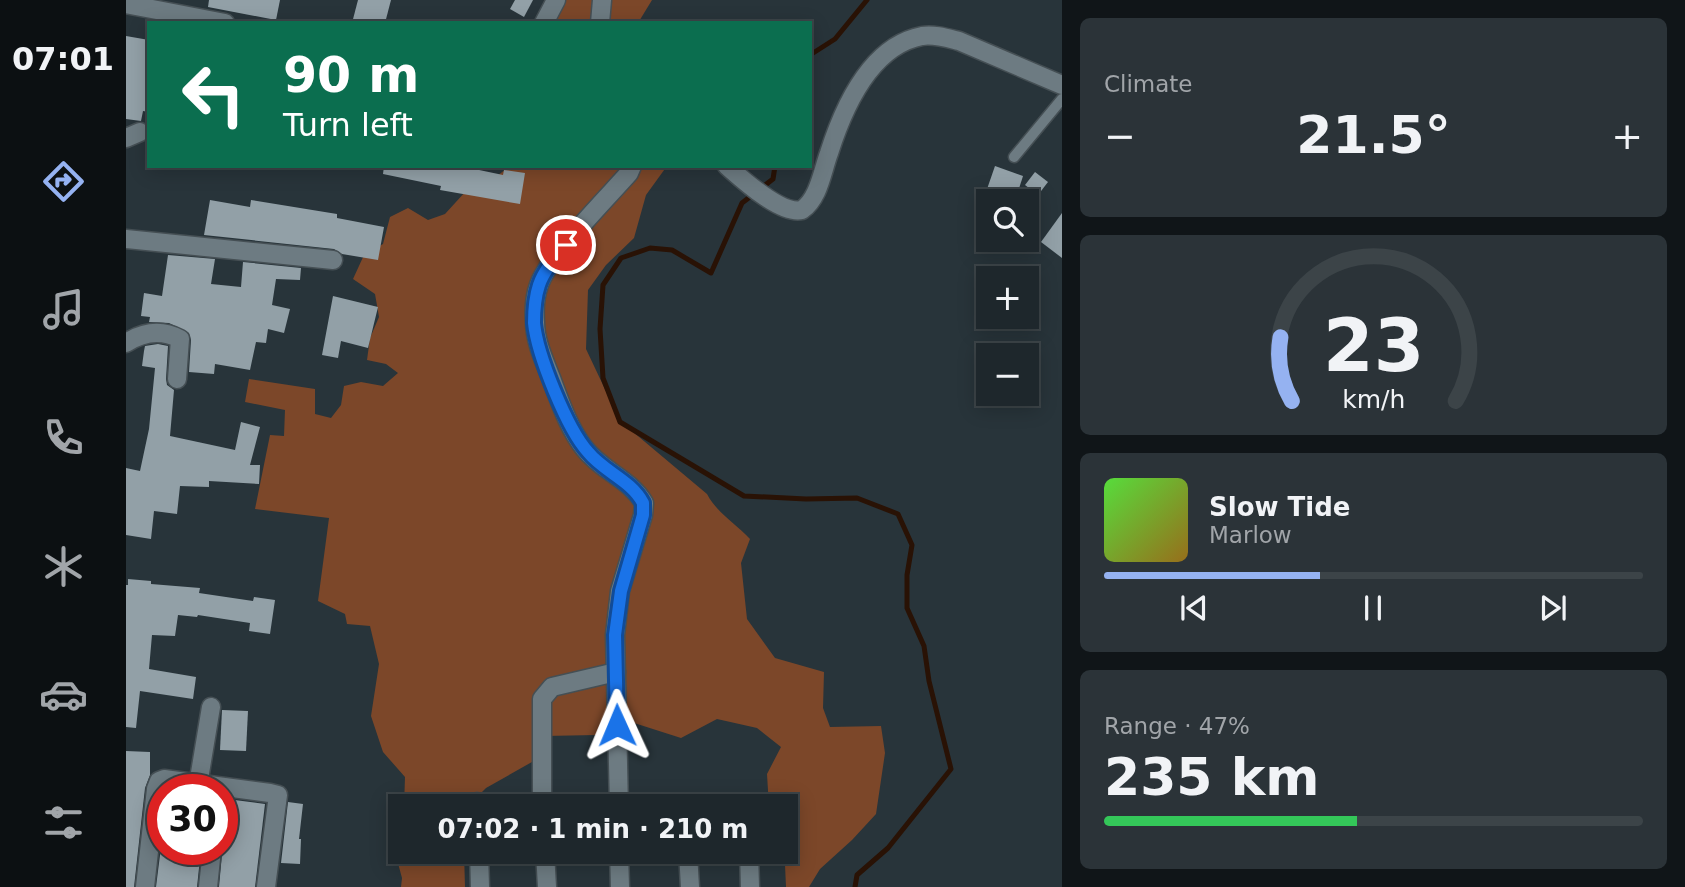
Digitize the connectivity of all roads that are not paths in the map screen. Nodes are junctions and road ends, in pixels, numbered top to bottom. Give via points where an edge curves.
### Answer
1 (556, 0) edge
2 (126, 4) edge
3 (215, 21) edge
4 (545, 21) edge
5 (1062, 85) edge
6 (1062, 99) edge
7 (1014, 157) dead end
8 (631, 168) edge
9 (729, 168) edge
10 (126, 240) edge
11 (333, 260) dead end
12 (126, 343) edge
13 (177, 379) dead end
14 (615, 672) junction
15 (211, 707) dead end
16 (201, 774) edge
17 (238, 789) edge
18 (542, 794) edge
19 (619, 794) edge
20 (479, 864) edge
21 (546, 864) edge
22 (619, 864) edge
23 (689, 864) edge
24 (749, 864) edge
25 (148, 865) edge
26 (210, 865) edge
27 (145, 887) edge
28 (208, 887) edge
29 (266, 887) edge
30 (480, 887) edge
31 (547, 887) edge
32 (620, 887) edge
33 (690, 887) edge
34 (750, 887) edge

1 - 4 street
2 - 3 street
5 - 9 street via 959,41 922,37 894,49 867,73 846,107 808,206 796,212
6 - 7 lane
8 - 14 street via 550,264 540,282 534,324 577,438 643,503 621,591
10 - 11 street
12 - 13 street via 150,332 180,339
14 - 18 street via 552,687 542,699
14 - 19 street
15 - 16 street
17 - 29 street via 278,796
20 - 30 street
21 - 31 street
22 - 32 street
23 - 33 street
24 - 34 street
25 - 27 street
26 - 28 street

